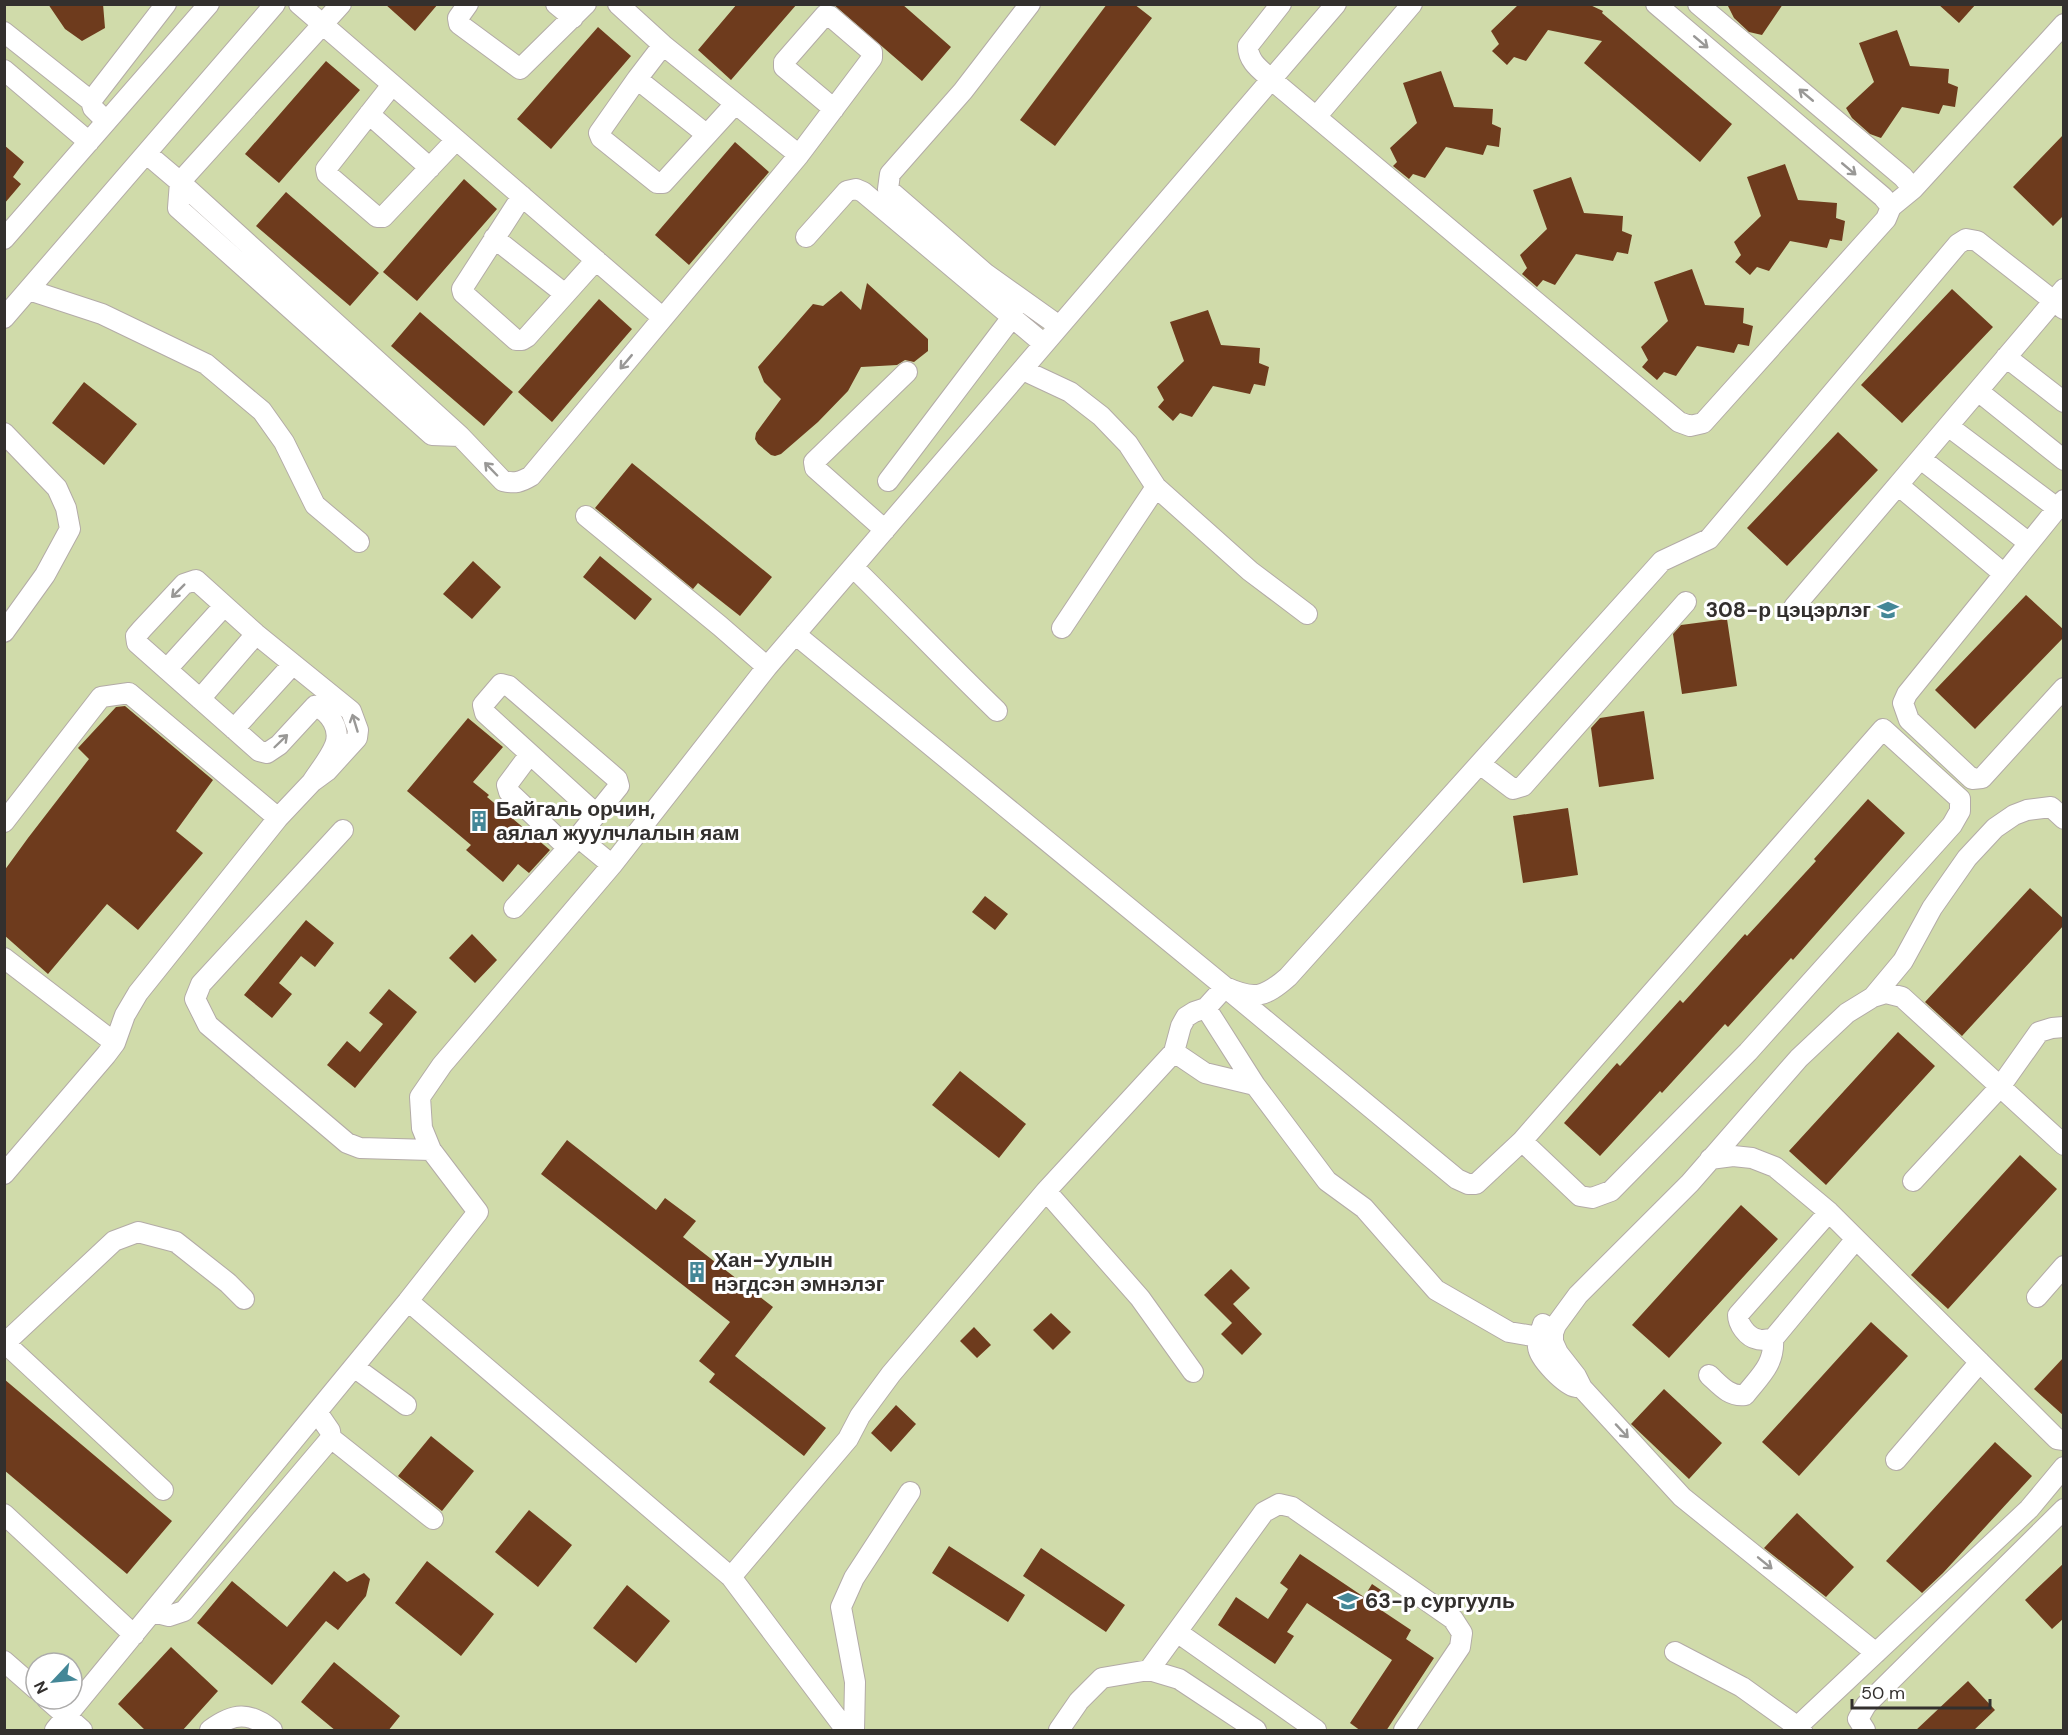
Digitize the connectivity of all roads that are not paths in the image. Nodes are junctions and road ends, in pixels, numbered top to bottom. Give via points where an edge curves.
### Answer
1 (166, 4) edge
2 (209, 4) edge
3 (275, 4) edge
4 (299, 4) edge
5 (341, 4) edge
6 (468, 4) edge
7 (556, 4) edge
8 (618, 4) edge
9 (1281, 4) edge
10 (1336, 4) edge
11 (1412, 4) edge
12 (1656, 4) edge
13 (1698, 4) edge
14 (1021, 8) edge
15 (579, 11) edge
16 (2064, 24) edge
17 (323, 25) junction
18 (4, 32) edge
19 (663, 45) junction
20 (4, 70) edge
21 (637, 79) junction
22 (1272, 80) junction
23 (392, 85) junction
24 (91, 100) junction
25 (735, 104) junction
26 (834, 109) junction
27 (369, 114) junction
28 (1316, 117) junction
29 (106, 121) junction
30 (706, 134) junction
31 (456, 140) junction
32 (88, 142) junction
33 (147, 154) junction
34 (799, 155) junction
35 (430, 168) junction
36 (180, 182) junction
37 (1913, 189) junction
38 (522, 196) junction
39 (1891, 207) junction
40 (806, 237) dead end
41 (494, 238) junction
42 (4, 239) edge
43 (596, 260) junction
44 (29, 290) junction
45 (565, 294) junction
46 (2060, 300) edge
47 (1012, 316) junction
48 (4, 318) edge
49 (663, 318) junction
50 (1059, 326) junction
51 (1044, 344) junction
52 (2006, 357) junction
53 (1023, 370) junction
54 (907, 372) dead end
55 (1978, 391) junction
56 (2064, 402) edge
57 (1948, 426) junction
58 (4, 433) edge
59 (1921, 459) junction
60 (2064, 460) edge
61 (888, 481) dead end
62 (1898, 485) junction
63 (1156, 487) junction
64 (2060, 504) edge
65 (586, 516) dead end
66 (885, 530) junction
67 (359, 542) dead end
68 (2029, 543) junction
69 (853, 567) junction
70 (2004, 574) junction
71 (1686, 602) dead end
72 (224, 606) junction
73 (1794, 607) dead end
74 (1307, 614) dead end
75 (1062, 628) dead end
76 (4, 633) edge
77 (256, 634) junction
78 (795, 634) junction
79 (293, 664) junction
80 (767, 667) junction
81 (166, 669) junction
82 (2064, 688) edge
83 (200, 699) junction
84 (997, 711) dead end
85 (234, 729) junction
86 (530, 754) junction
87 (1479, 764) junction
88 (312, 782) junction
89 (596, 814) junction
90 (278, 818) junction
91 (2064, 819) edge
92 (4, 822) edge
93 (343, 830) dead end
94 (573, 843) junction
95 (612, 865) junction
96 (514, 908) dead end
97 (4, 958) edge
98 (1225, 987) junction
99 (1874, 997) junction
100 (1206, 1008) junction
101 (2064, 1027) edge
102 (115, 1043) junction
103 (1174, 1052) junction
104 (1255, 1085) junction
105 (2000, 1087) junction
106 (1522, 1141) junction
107 (2064, 1145) edge
108 (431, 1150) junction
109 (1710, 1160) junction
110 (4, 1174) edge
111 (1913, 1181) dead end
112 (1046, 1191) junction
113 (1829, 1212) junction
114 (1856, 1239) junction
115 (2064, 1266) edge
116 (1578, 1295) junction
117 (2037, 1297) dead end
118 (244, 1299) dead end
119 (408, 1301) junction
120 (1539, 1337) junction
121 (1773, 1339) junction
122 (5, 1344) edge
123 (1980, 1362) junction
124 (354, 1367) junction
125 (1193, 1372) dead end
126 (1710, 1375) dead end
127 (1582, 1388) junction
128 (406, 1405) dead end
129 (317, 1412) junction
130 (332, 1438) junction
131 (2064, 1440) edge
132 (1896, 1460) dead end
133 (2064, 1467) edge
134 (163, 1490) dead end
135 (910, 1492) dead end
136 (2064, 1509) edge
137 (4, 1514) edge
138 (433, 1519) dead end
139 (731, 1578) junction
140 (153, 1612) junction
141 (1177, 1632) junction
142 (134, 1635) junction
143 (1675, 1652) dead end
144 (1875, 1653) junction
145 (4, 1661) edge
146 (1149, 1670) junction
147 (24, 1678) edge
148 (61, 1724) edge
149 (1799, 1729) edge
150 (82, 1731) edge
151 (210, 1731) edge
152 (272, 1731) edge
153 (846, 1731) edge
154 (854, 1731) edge
155 (1059, 1731) edge
156 (1256, 1731) edge
157 (1316, 1731) edge
158 (1404, 1731) edge
159 (1865, 1731) edge

1 - 24 street
2 - 29 street
3 - 33 street
4 - 17 street
5 - 17 street
6 - 15 street via 458,18 459,24 520,69
7 - 15 street
8 - 19 street
9 - 22 street via 1248,46 1251,60
10 - 22 street
11 - 28 street
12 -> 39 street
37 -> 13 street via 1904,177
14 - 50 street via 963,91 890,174 888,189 986,274
16 - 37 street
17 - 23 street
17 - 36 street
18 - 24 street
19 - 21 street
19 - 25 street
20 - 32 street
21 - 30 street
21 - 30 street via 599,133 657,183 663,183
22 - 28 street
22 - 50 street
23 - 27 street
23 - 31 street
24 - 29 street via 93,108
25 - 30 street
25 - 34 street
26 - 26 street via 872,58 872,52 830,15 825,15 784,62 784,68
26 - 34 street
27 - 35 street
27 - 35 street via 326,169 327,174 377,217 383,217
28 - 39 street via 1679,422 1690,426 1703,423 1886,219
29 - 32 street
31 - 35 street
31 - 38 street
32 - 42 street
33 - 36 street
33 - 44 street
34 - 49 street
49 -> 36 street via 531,476 522,482 503,481 460,436
37 - 39 street
38 - 41 street
38 - 43 street
40 - 47 street via 847,191 856,189
41 - 45 street
41 - 45 street via 462,289 516,340 527,337
43 - 45 street
43 - 49 street
44 - 48 street
44 - 67 street via 102,314 206,364 262,411 284,442 315,505
46 - 52 street
46 - 87 street via 1977,241 1966,239 1958,244 1709,539 1662,561
47 - 51 street
47 - 61 street
50 - 51 street
51 - 53 street
52 - 55 street
52 - 56 street
53 - 63 street via 1070,392 1101,416 1128,444
53 - 66 street
54 - 66 street via 814,462 815,468
55 - 57 street
55 - 60 street
57 - 59 street
57 - 64 street
58 - 76 street via 57,488 70,529 45,576
59 - 62 street
59 - 68 street
62 - 70 street
62 - 73 street
63 - 74 street via 1250,571
63 - 75 street
64 - 68 street
65 - 80 street
66 - 69 street
68 - 70 street
69 - 78 street
69 - 84 street
70 - 82 street via 1907,694 1903,704 1909,720 1972,779 1982,778
71 - 87 street via 1523,786 1513,789
72 - 77 street
72 - 81 street
72 -> 81 street via 196,580 184,584 142,629 136,636 137,643
77 - 79 street
77 - 83 street
78 - 80 street
78 - 98 street
79 - 85 street
88 -> 79 street via 357,738 358,730 351,711
80 - 95 street
81 - 83 street
83 - 85 street
85 -> 88 street via 259,751 267,753 315,706 324,710 334,723 335,744
86 - 89 street
86 - 89 street via 485,713 483,705 501,684 510,686 617,779 619,786
86 - 94 street via 507,785 509,792
87 - 98 street via 1275,989 1245,996
88 - 90 street
89 - 94 street
90 - 92 street via 129,693 101,697
90 - 102 street via 138,993
91 - 99 street via 2052,807 2027,810 1995,828 1966,858 1903,961
93 - 108 street via 201,984 195,999 208,1025 347,1143 360,1148
94 - 95 street
94 - 96 street
95 - 108 street via 442,1065 420,1097 422,1128
97 - 102 street
98 - 100 street
98 - 106 street via 1457,1179 1476,1184
99 - 105 street via 1886,993 1902,997
99 - 109 street via 1847,1013 1799,1058
100 - 103 street via 1186,1017
100 - 104 street
101 - 105 street via 2039,1032
102 - 110 street
103 - 104 street via 1205,1073
103 - 112 street
104 - 120 street via 1327,1181 1364,1208 1437,1290 1509,1332
105 - 107 street
105 - 111 street
106 - 106 street via 1883,729 1960,799 1960,811 1944,833 1748,1053 1611,1191 1592,1198 1580,1196
108 - 119 street via 478,1212
109 - 113 street via 1752,1158 1774,1167
109 - 116 street
112 - 125 street via 1140,1298
112 - 139 street via 891,1374 848,1439
113 - 114 street
113 - 121 street via 1738,1315 1738,1321 1756,1339
114 - 121 street
114 - 123 street
115 - 117 street
116 - 120 street via 1543,1324
116 - 127 street via 1556,1325 1553,1342
118 - 122 street via 176,1242 138,1232 114,1241
119 - 124 street
119 - 139 street
120 - 127 street via 1538,1349 1550,1368 1571,1386
121 - 126 street via 1771,1361 1745,1395 1729,1393
122 - 134 street
123 - 131 street via 2057,1439
123 - 132 street
124 - 128 street
124 - 129 street
127 -> 144 street via 1682,1497
129 - 130 street
129 - 140 street
130 - 138 street
130 - 140 street via 184,1611 169,1616
133 - 144 street via 2029,1509
135 - 154 street via 854,1578 841,1607 855,1682
136 - 159 street via 1866,1705 1858,1719
137 - 142 street
139 - 153 street
140 - 142 street
141 - 146 street
141 - 157 street
141 - 158 street via 1264,1512 1278,1504 1292,1507 1453,1619 1462,1633 1460,1647
142 - 148 street
143 - 149 street via 1742,1687
144 - 149 street
145 - 147 street
146 - 155 street via 1102,1678 1079,1701
146 - 156 street via 1179,1679
148 - 150 street
151 - 152 street via 233,1716 248,1717

